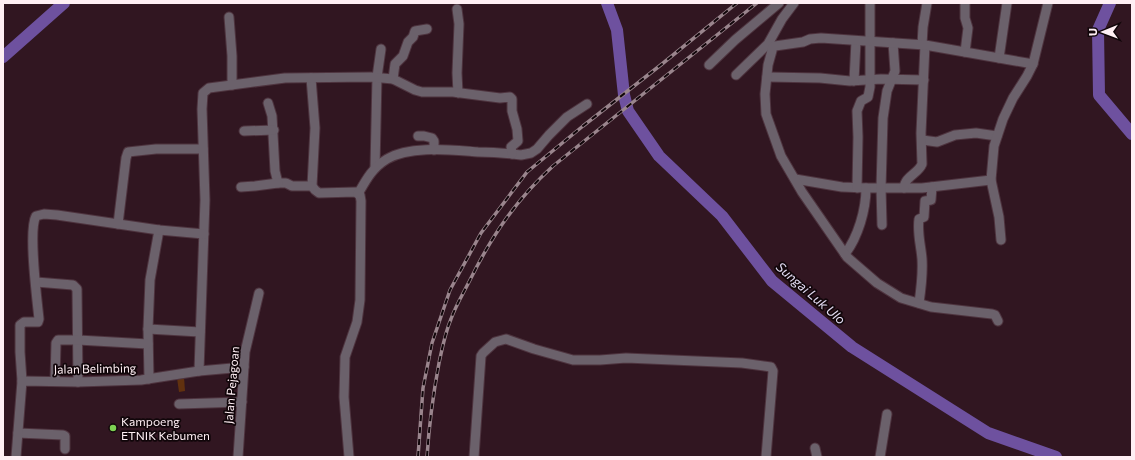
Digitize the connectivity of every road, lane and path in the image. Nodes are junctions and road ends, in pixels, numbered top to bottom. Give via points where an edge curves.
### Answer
1 (779, 3) edge
2 (794, 3) edge
3 (870, 3) edge
4 (927, 3) edge
5 (964, 3) edge
6 (1007, 3) edge
7 (1048, 3) edge
8 (457, 9) dead end
9 (229, 17) dead end
10 (427, 29) dead end
11 (856, 41) junction
12 (870, 41) junction
13 (893, 44) junction
14 (923, 45) junction
15 (770, 46) junction
16 (380, 49) dead end
17 (964, 52) junction
18 (998, 58) junction
19 (1033, 64) junction
20 (709, 65) dead end
21 (736, 75) dead end
22 (377, 77) junction
23 (767, 77) junction
24 (311, 78) junction
25 (394, 79) junction
26 (892, 79) junction
27 (870, 80) junction
28 (924, 80) junction
29 (854, 81) junction
30 (232, 85) junction
31 (458, 93) junction
32 (268, 103) dead end
33 (587, 104) dead end
34 (274, 130) junction
35 (244, 131) dead end
36 (418, 136) dead end
37 (997, 136) junction
38 (922, 140) junction
39 (203, 149) junction
40 (434, 150) junction
41 (512, 154) junction
42 (375, 168) junction
43 (795, 179) junction
44 (991, 180) junction
45 (278, 183) junction
46 (312, 186) junction
47 (241, 187) dead end
48 (932, 187) junction
49 (862, 188) junction
50 (881, 188) junction
51 (904, 188) junction
52 (358, 194) junction
53 (118, 224) junction
54 (882, 226) dead end
55 (160, 230) junction
56 (204, 234) junction
57 (1001, 240) dead end
58 (845, 254) junction
59 (36, 282) junction
60 (259, 293) dead end
61 (919, 303) junction
62 (998, 321) dead end
63 (148, 329) junction
64 (200, 332) junction
65 (78, 340) junction
66 (148, 344) junction
67 (244, 367) junction
68 (199, 372) junction
69 (149, 379) junction
70 (22, 381) junction
71 (55, 381) junction
72 (78, 382) junction
73 (242, 402) junction
74 (179, 404) dead end
75 (887, 414) dead end
76 (18, 433) junction
77 (65, 449) dead end
78 (16, 457) edge
79 (238, 457) edge
80 (349, 457) edge
81 (474, 457) edge
82 (766, 457) edge
83 (880, 457) edge

1 - 20 street
2 - 15 street via 782,19
3 - 12 street
4 - 14 street
5 - 17 street via 968,28
6 - 18 street
7 - 19 street
8 - 31 street
9 - 30 street
10 - 25 street via 415,32 408,42 403,56 395,64
11 - 12 street
11 - 15 street via 810,39
11 - 29 street
12 - 13 street
12 - 27 street
13 - 14 street
13 - 26 street
14 - 17 street
14 - 28 street
15 - 21 street
15 - 23 street
16 - 22 street
17 - 18 street
18 - 19 street
19 - 37 street via 1002,119
22 - 24 street
22 - 25 street
22 - 42 street
23 - 29 street
23 - 43 street via 766,114 781,156
24 - 30 street via 285,78
24 - 46 street via 315,128
25 - 31 street via 416,90
26 - 27 street
26 - 28 street
26 - 50 street via 883,118
27 - 29 street
27 - 49 street via 870,93 861,101 857,111
28 - 38 street
30 - 39 street via 209,88 203,93
31 - 41 street via 512,98 518,141 511,147
32 - 34 street
33 - 41 street via 567,117 531,153
34 - 35 street
34 - 45 street via 275,171
36 - 40 street via 432,138
37 - 38 street via 976,133 955,135 936,142
37 - 44 street
38 - 51 street via 922,164 908,178
39 - 53 street via 128,152
39 - 56 street
40 - 41 street
40 - 42 street via 395,155
42 - 52 street
43 - 49 street
43 - 58 street
44 - 48 street
44 - 57 street
45 - 46 street
45 - 47 street
46 - 52 street via 319,193
48 - 51 street
48 - 61 street via 931,200 925,201 924,217 919,219 922,262
49 - 50 street
49 - 58 street via 864,211 853,242
50 - 51 street
50 - 54 street
52 - 80 street via 361,201 360,300 357,322 345,356 344,397
53 - 55 street
53 - 59 street via 51,214 36,216 33,224 33,258
55 - 56 street
55 - 63 street via 150,280
56 - 64 street
58 - 61 street via 877,283 901,298
59 - 65 street via 76,287
59 - 70 street via 39,321 22,323 20,330
60 - 67 street, Jalan Pejagoan
61 - 62 street via 931,307 992,314 996,315
63 - 64 street
63 - 66 street
64 - 68 street
65 - 66 street
65 - 71 street via 57,341
65 - 72 street
66 - 69 street
67 - 68 street, Jalan Belimbing
67 - 73 street, Jalan Pejagoan
68 - 69 street, Jalan Belimbing
69 - 72 street, Jalan Belimbing
70 - 71 street, Jalan Belimbing
70 - 76 street
71 - 72 street, Jalan Belimbing
73 - 74 street
73 - 79 street, Jalan Pejagoan
75 - 83 street
76 - 77 street via 63,435
76 - 78 street
81 - 82 street via 481,356 495,342 506,339 573,360 626,358 768,366 773,371

